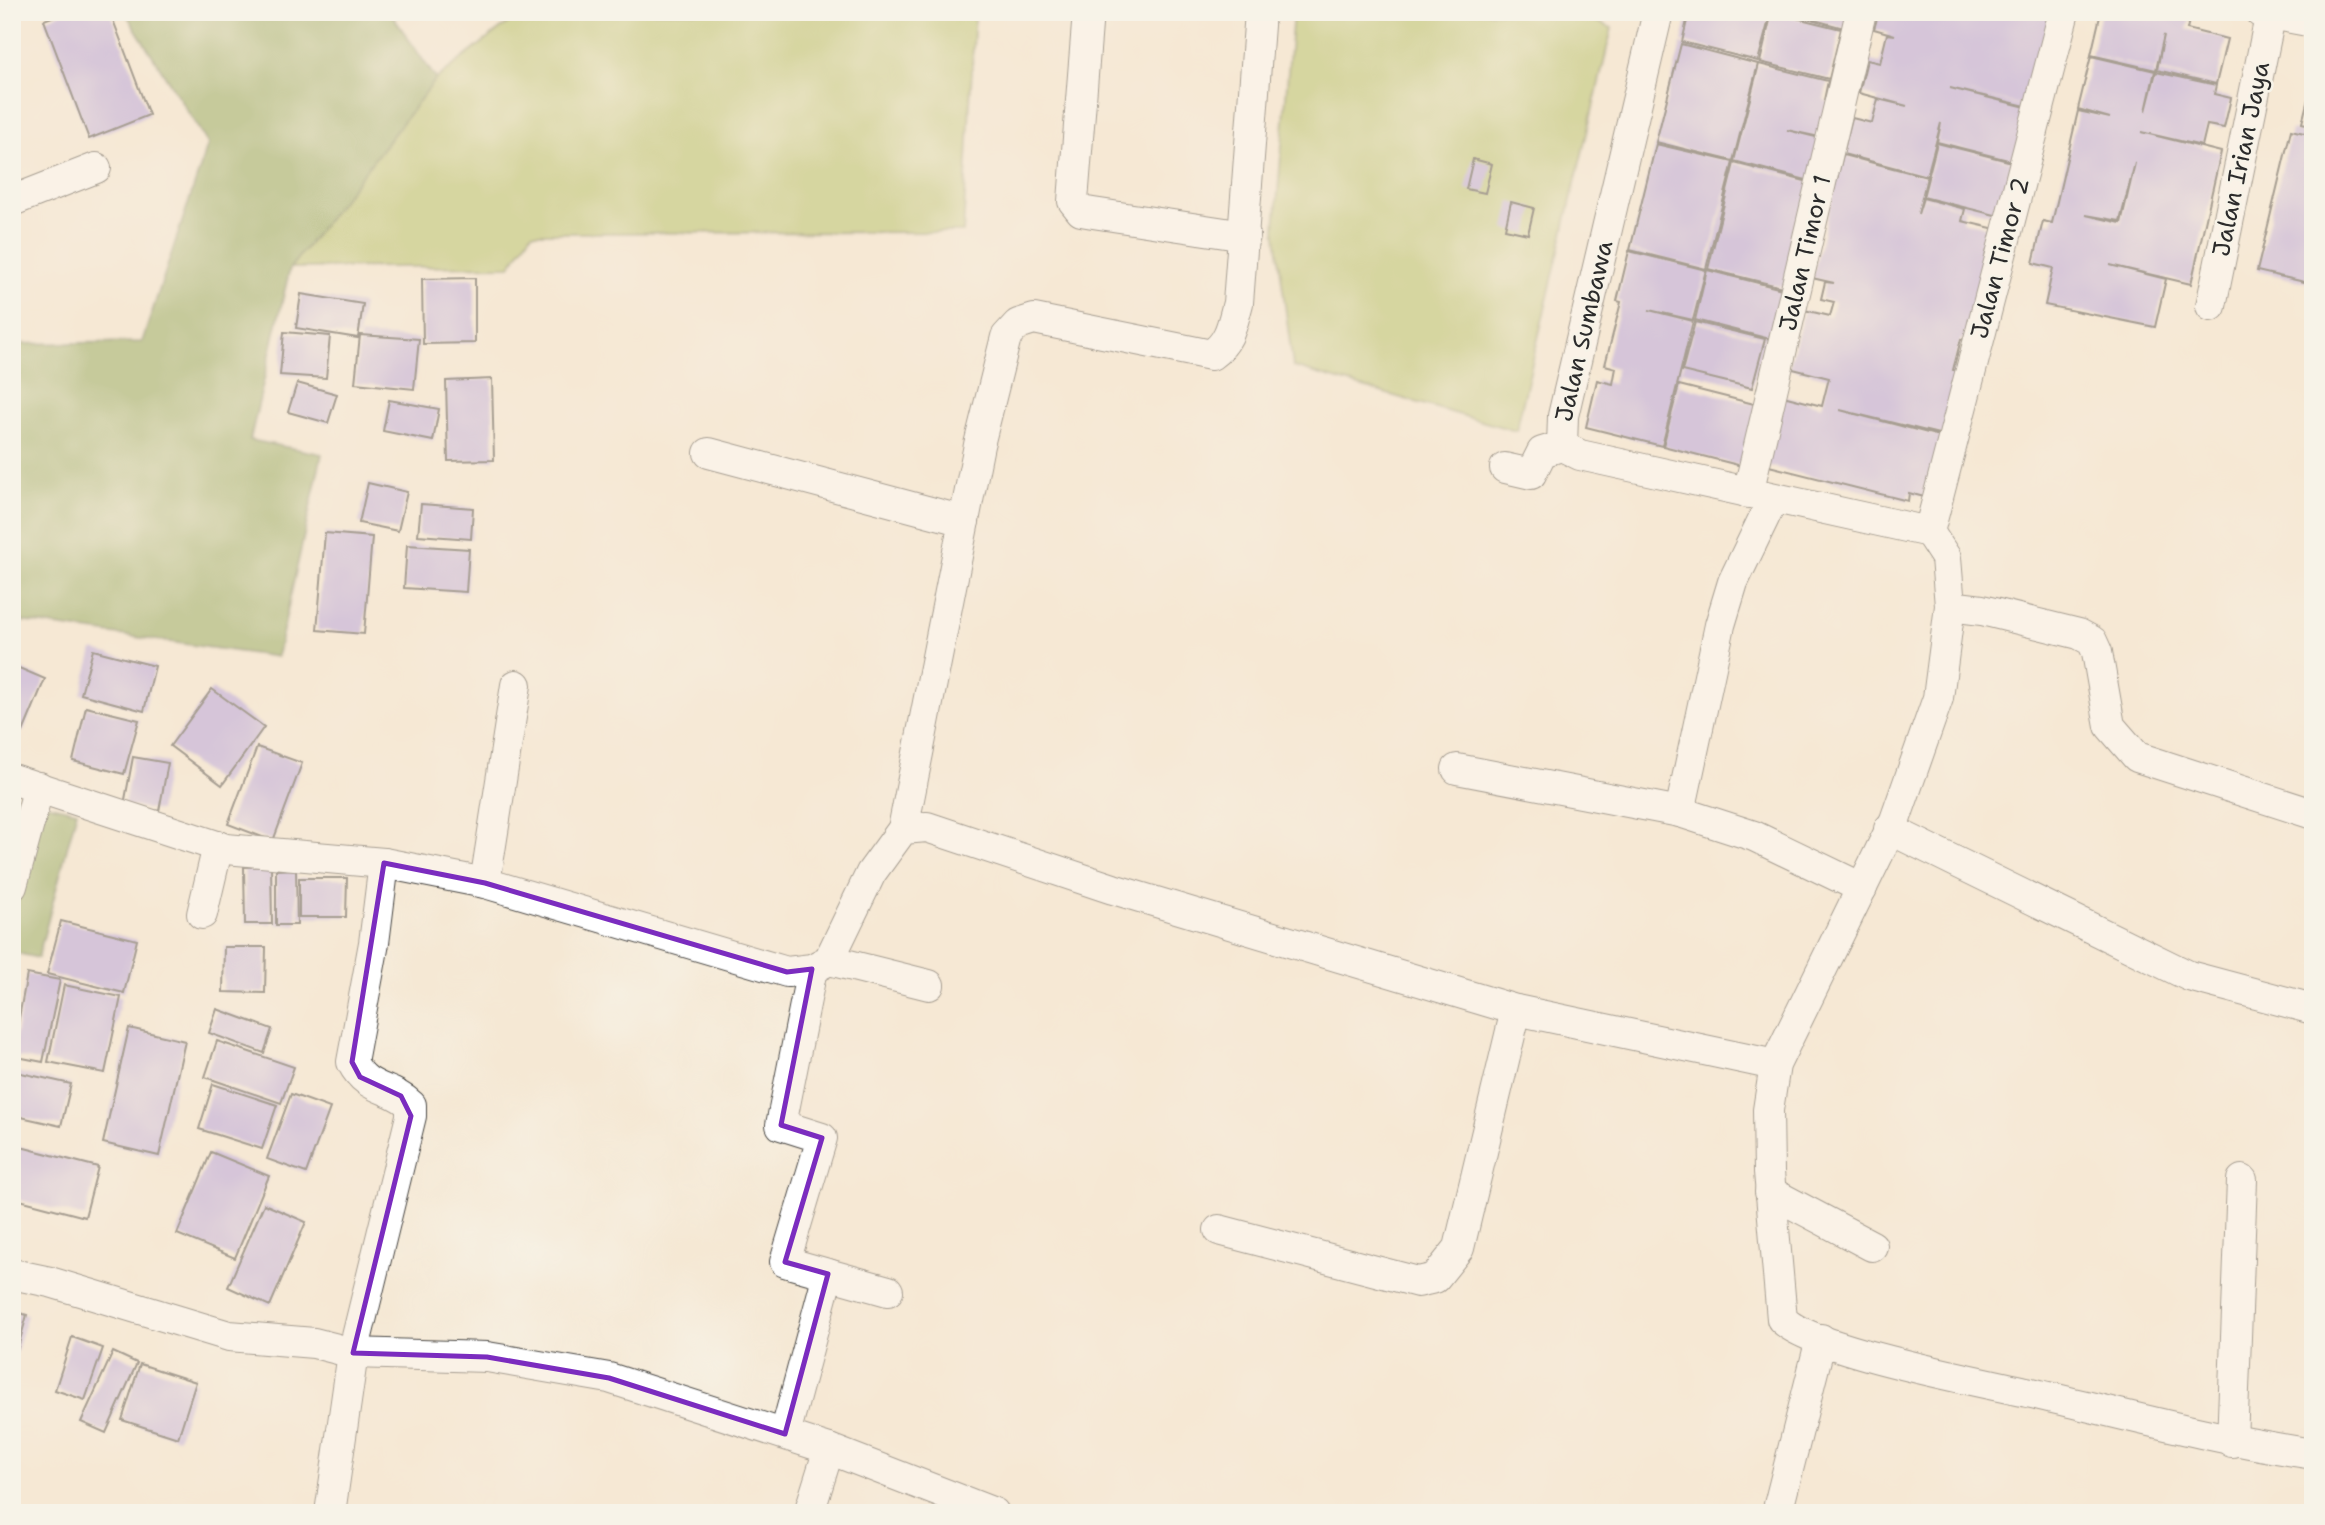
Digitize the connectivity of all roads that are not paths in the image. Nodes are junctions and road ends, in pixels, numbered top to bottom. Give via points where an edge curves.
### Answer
1 (1088, 12) edge
2 (1260, 12) edge
3 (1658, 12) edge
4 (1861, 12) edge
5 (2064, 12) edge
6 (2267, 13) edge
7 (2313, 22) edge
8 (96, 168) dead end
9 (12, 201) edge
10 (1245, 236) junction
11 (2211, 306) dead end
12 (1562, 446) junction
13 (709, 453) dead end
14 (1505, 468) dead end
15 (1760, 496) junction
16 (1933, 518) junction
17 (964, 521) junction
18 (1950, 606) junction
19 (516, 685) dead end
20 (1457, 769) dead end
21 (26, 783) edge
22 (1680, 812) junction
23 (2313, 814) edge
24 (903, 828) junction
25 (1889, 829) junction
26 (218, 846) junction
27 (384, 863) junction
28 (485, 883) junction
29 (12, 886) edge
30 (1862, 888) junction
31 (202, 914) dead end
32 (821, 965) junction
33 (929, 985) dead end
34 (2313, 1009) edge
35 (1516, 1010) junction
36 (1775, 1065) junction
37 (2242, 1180) dead end
38 (1770, 1192) junction
39 (1219, 1230) dead end
40 (1872, 1246) dead end
41 (12, 1274) edge
42 (828, 1275) junction
43 (887, 1291) dead end
44 (1821, 1339) junction
45 (353, 1353) junction
46 (785, 1434) junction
47 (2232, 1442) junction
48 (829, 1449) junction
49 (2313, 1454) edge
50 (330, 1513) edge
51 (809, 1513) edge
52 (994, 1513) edge
53 (1777, 1513) edge

1 - 10 street via 1073,201 1081,211
2 - 10 street
3 - 12 street, Jalan Sumbawa via 1563,415
4 - 15 street, Jalan Timor 1
5 - 16 street, Jalan Timor 2
6 - 7 street
6 - 11 street, Jalan Irian Jaya
8 - 9 street
10 - 17 street via 1231,332 1222,348 1210,355 1034,319 1018,324 1006,337
12 - 14 street via 1542,452 1531,474
12 - 15 street, Jalan Sumbawa via 1580,455
13 - 17 street
15 - 16 street, Jalan Sumbawa
15 - 22 street, Jalan Timor 1 via 1727,604
16 - 18 street via 1945,558
17 - 24 street
18 - 23 street via 1982,610 2092,641 2110,726 2137,757
18 - 25 street via 1938,698
19 - 28 street
20 - 22 street
21 - 26 street
21 - 29 street
22 - 30 street via 1754,836
24 - 32 street via 871,873
24 - 35 street via 927,827 1113,889
25 - 30 street
25 - 34 street via 2189,976
26 - 27 street
26 - 31 street
27 - 28 street
27 - 45 street via 352,1062 360,1077 411,1105 411,1116
28 - 32 street via 787,972
30 - 36 street
32 - 33 street
32 - 42 street via 781,1125 822,1138 785,1262
35 - 36 street
35 - 39 street via 1460,1248 1435,1278 1418,1282
36 - 38 street via 1768,1110
37 - 47 street
38 - 40 street
38 - 44 street via 1780,1314 1786,1324
41 - 45 street via 229,1336 314,1343
42 - 43 street
42 - 46 street
44 - 47 street via 1895,1362
44 - 53 street
45 - 46 street via 486,1357 609,1378
45 - 50 street
46 - 48 street
47 - 49 street
48 - 51 street
48 - 52 street

